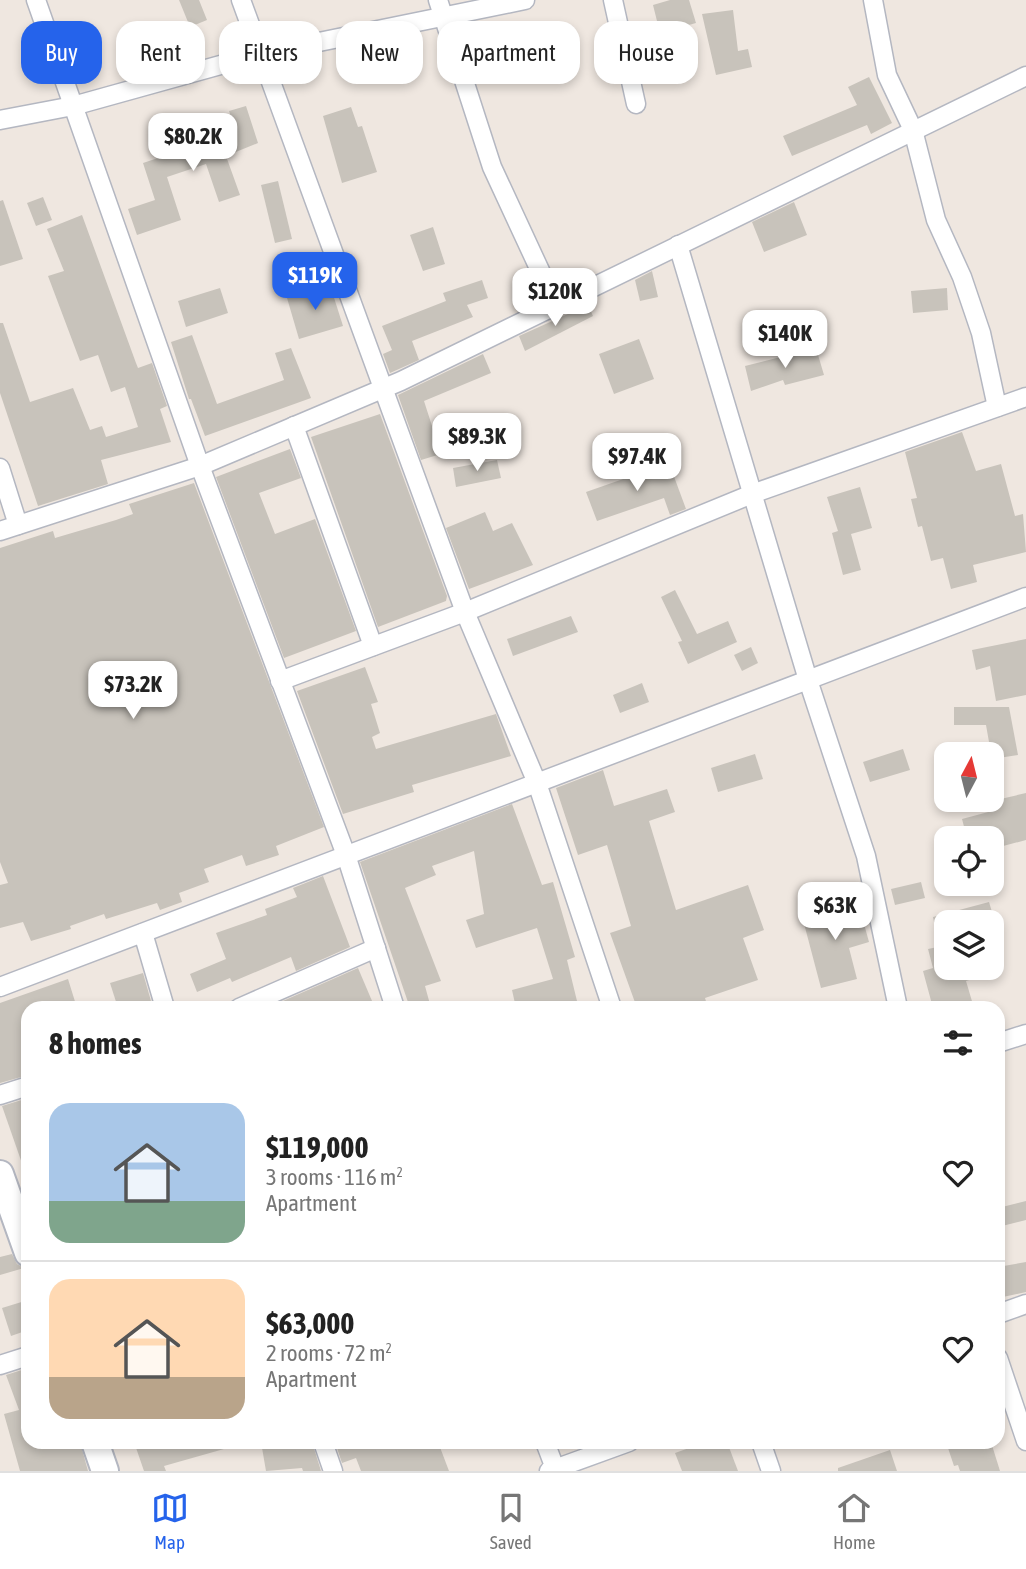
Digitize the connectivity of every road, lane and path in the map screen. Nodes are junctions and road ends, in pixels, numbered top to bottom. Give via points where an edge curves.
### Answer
1 (36, 0) edge
2 (241, 0) edge
3 (438, 0) edge
4 (525, 0) edge
5 (612, 0) edge
6 (873, 0) edge
7 (446, 17) junction
8 (248, 21) edge
9 (322, 42) edge
10 (219, 65) edge
11 (1026, 76) edge
12 (271, 84) edge
13 (636, 104) dead end
14 (74, 106) junction
15 (0, 120) edge
16 (913, 130) junction
17 (678, 245) junction
18 (555, 305) junction
19 (383, 389) junction
20 (1026, 397) edge
21 (997, 407) junction
22 (294, 426) junction
23 (200, 466) junction
24 (0, 468) edge
25 (752, 494) junction
26 (19, 525) junction
27 (0, 531) edge
28 (1026, 597) edge
29 (465, 612) junction
30 (373, 646) junction
31 (808, 680) junction
32 (280, 681) junction
33 (537, 783) junction
34 (346, 855) junction
35 (142, 933) junction
36 (376, 948) junction
37 (0, 987) edge
38 (163, 1001) edge
39 (255, 1001) edge
40 (393, 1001) edge
41 (610, 1001) edge
42 (897, 1001) edge
43 (1026, 1034) edge
44 (1005, 1041) edge
45 (21, 1088) edge
46 (0, 1096) edge
47 (0, 1174) edge
48 (21, 1233) edge
49 (1026, 1304) edge
50 (1005, 1312) edge
51 (21, 1358) edge
52 (0, 1365) edge
53 (1005, 1379) edge
54 (1026, 1441) edge
55 (97, 1449) edge
56 (325, 1449) edge
57 (547, 1449) edge
58 (610, 1449) edge
59 (763, 1449) edge
60 (553, 1470) edge
61 (105, 1471) edge
62 (333, 1471) edge
63 (771, 1471) edge

1 - 14 street
2 - 8 street
3 - 7 street
4 - 7 street
5 - 13 street
6 - 16 street via 887,75
7 - 9 street
7 - 18 street via 492,167
10 - 14 street
11 - 16 street
12 - 19 street
14 - 15 street
14 - 23 street
16 - 17 street
16 - 21 street via 936,220 982,333
17 - 18 street
17 - 25 street
18 - 19 street
19 - 22 street
19 - 29 street
20 - 21 street
21 - 25 street
22 - 23 street
22 - 30 street
23 - 26 street
23 - 32 street
24 - 26 street
25 - 29 street
25 - 31 street
26 - 27 street
28 - 31 street
29 - 30 street
29 - 33 street
30 - 32 street
31 - 33 street
31 - 42 street via 866,856
32 - 34 street
33 - 34 street
33 - 41 street
34 - 35 street
34 - 36 street
35 - 37 street
35 - 38 street
36 - 39 street
36 - 40 street
43 - 44 street
45 - 46 street
47 - 48 main road
49 - 50 street
51 - 52 street
53 - 54 street
55 - 61 main road
56 - 62 street
57 - 60 street
58 - 60 street
59 - 63 street

